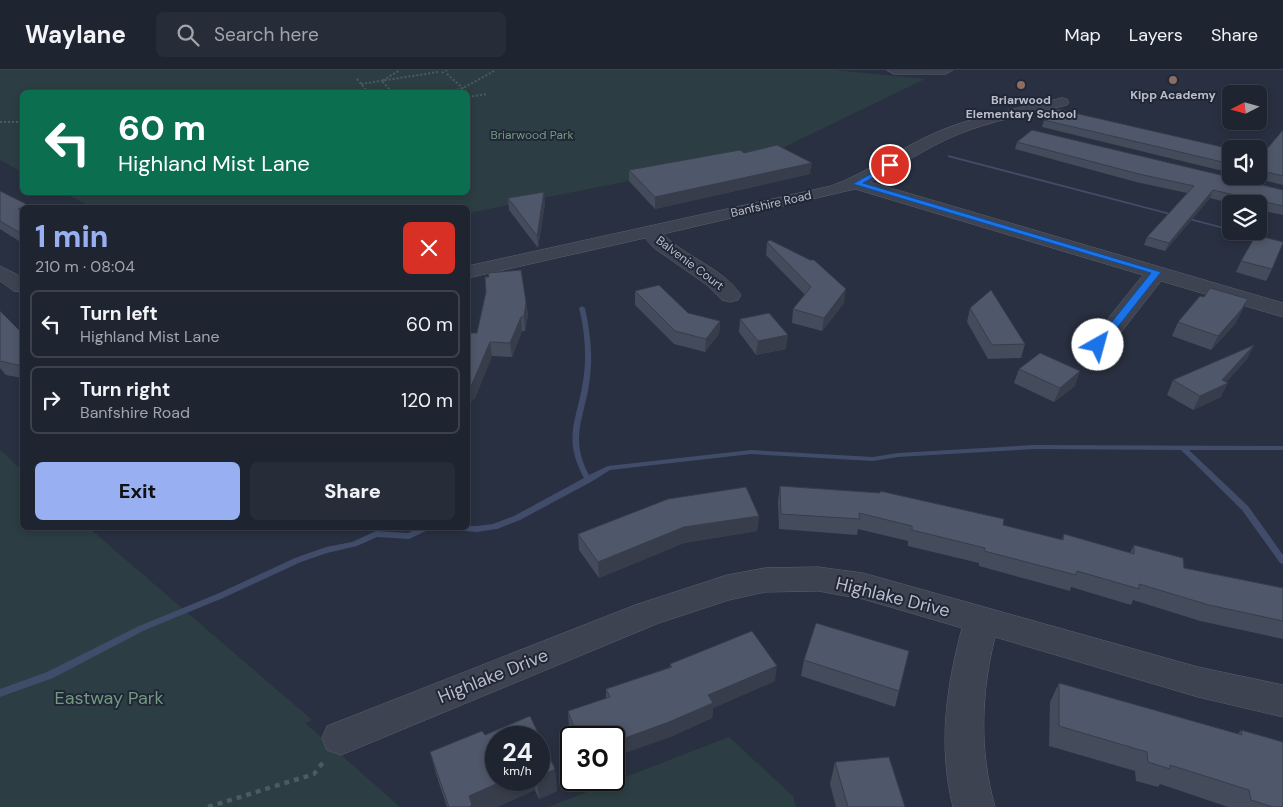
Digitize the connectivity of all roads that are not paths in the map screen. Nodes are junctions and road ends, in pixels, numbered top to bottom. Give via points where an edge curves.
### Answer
1 (894, 70) edge
2 (946, 70) edge
3 (1062, 102) dead end
4 (988, 121) junction
5 (1018, 130) dead end
6 (856, 184) junction
7 (649, 231) junction
8 (0, 272) edge
9 (470, 272) edge
10 (1157, 272) junction
11 (20, 285) edge
12 (730, 295) dead end
13 (1283, 310) edge
14 (1098, 345) dead end
15 (982, 620) junction
16 (1283, 701) edge
17 (341, 738) road end
18 (974, 807) edge

1 - 2 street
3 - 4 street, Banfshire Road
4 - 5 street
4 - 6 street, Banfshire Road via 939,136
6 - 7 street, Banfshire Road
6 - 10 street
7 - 9 street, Banfshire Road
7 - 12 street, Balvenie Court via 661,244 715,280
8 - 11 street
10 - 13 street
10 - 14 street
15 - 16 street, Highlake Drive via 1198,682
15 - 17 street, Highlake Drive via 863,586 818,579 765,580 727,588 647,614
15 - 18 street via 971,659 963,756

